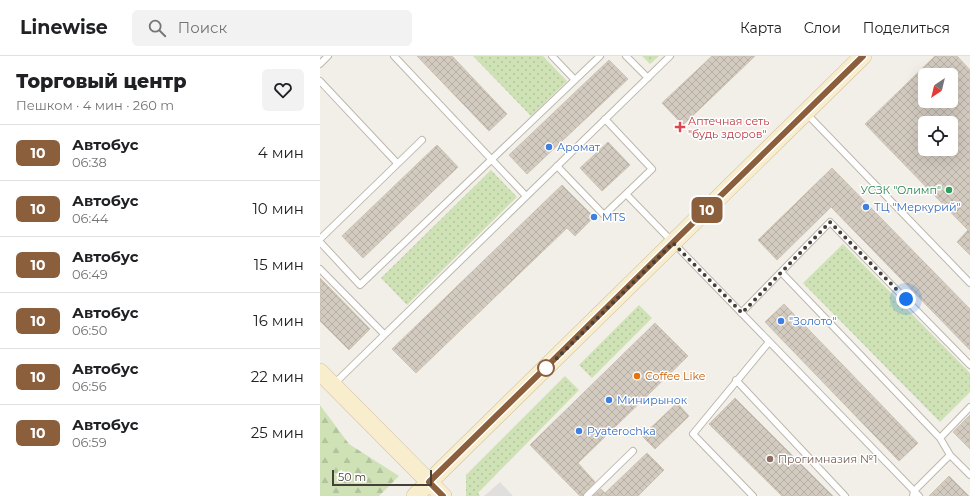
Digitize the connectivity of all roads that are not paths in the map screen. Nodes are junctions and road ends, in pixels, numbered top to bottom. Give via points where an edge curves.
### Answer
1 (328, 56) edge
2 (394, 56) edge
3 (552, 56) edge
4 (600, 56) edge
5 (626, 56) edge
6 (670, 56) edge
7 (863, 56) edge
8 (320, 64) edge
9 (648, 78) junction
10 (320, 80) edge
11 (575, 80) junction
12 (806, 112) junction
13 (606, 119) junction
14 (422, 140) dead end
15 (492, 159) junction
16 (397, 163) junction
17 (557, 166) junction
18 (626, 194) junction
19 (526, 196) junction
20 (320, 239) edge
21 (320, 242) edge
22 (673, 243) junction
23 (320, 269) edge
24 (782, 272) junction
25 (970, 283) edge
26 (742, 313) junction
27 (384, 334) junction
28 (769, 342) junction
29 (970, 365) edge
30 (320, 372) edge
31 (736, 380) junction
32 (333, 385) junction
33 (970, 407) edge
34 (940, 438) junction
35 (633, 451) dead end
36 (950, 455) junction
37 (969, 473) edge
38 (429, 482) junction
39 (913, 493) edge
40 (415, 496) edge
41 (443, 496) edge
42 (587, 496) edge
43 (753, 496) edge
44 (845, 496) edge
45 (919, 496) edge

1 - 8 lane
2 - 15 lane
3 - 11 lane
4 - 11 lane
5 - 9 lane
6 - 9 lane
7 - 12 main road
9 - 13 lane
10 - 16 lane
11 - 15 lane
12 - 22 main road
12 - 25 lane
13 - 17 lane
13 - 18 lane via 652,169
14 - 16 lane
15 - 19 lane
15 - 21 lane via 360,285
16 - 20 lane
17 - 18 lane via 604,215
17 - 19 lane
18 - 22 lane
19 - 27 lane
22 - 26 lane
22 - 38 main road
23 - 27 lane
24 - 26 lane
24 - 29 lane via 830,222
24 - 34 lane
26 - 28 lane
27 - 32 lane
28 - 31 lane
28 - 39 lane
30 - 32 main road
31 - 43 lane via 693,434
31 - 44 lane
32 - 38 main road
33 - 34 lane
34 - 36 lane
35 - 42 lane
36 - 37 lane
36 - 39 lane
38 - 40 main road
38 - 41 main road
39 - 45 lane

